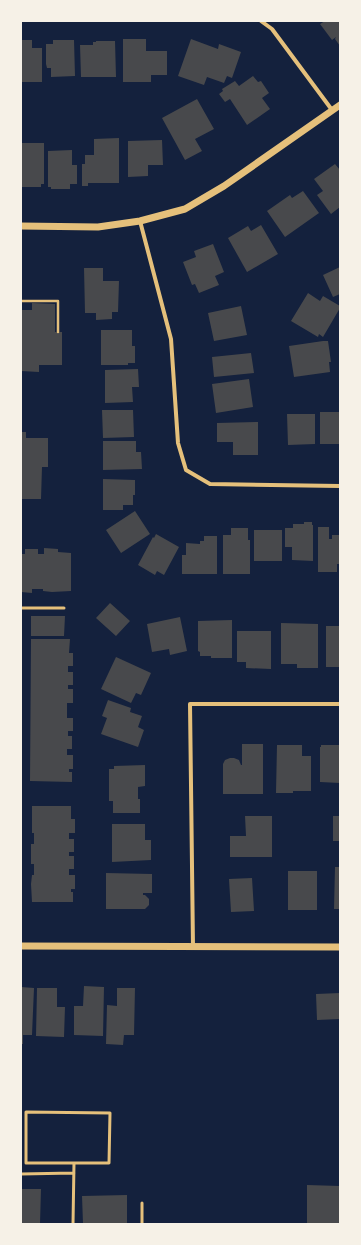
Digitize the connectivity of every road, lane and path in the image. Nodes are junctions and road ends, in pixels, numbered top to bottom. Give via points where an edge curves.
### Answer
1 (261, 21) edge
2 (340, 105) edge
3 (332, 110) junction
4 (140, 222) junction
5 (21, 226) edge
6 (21, 301) edge
7 (58, 332) dead end
8 (340, 486) edge
9 (21, 608) edge
10 (64, 608) dead end
11 (340, 704) edge
12 (21, 946) edge
13 (193, 947) junction
14 (340, 947) edge
15 (74, 1163) junction
16 (74, 1173) junction
17 (21, 1174) edge
18 (142, 1203) dead end
19 (73, 1224) edge
20 (142, 1224) edge

1 - 3 street via 272,29
2 - 3 street
3 - 4 street via 224,186 185,209
4 - 5 street via 98,227
4 - 8 street via 171,340 178,443 186,470 210,484
6 - 7 path via 58,301
9 - 10 lane
11 - 13 street via 190,704
12 - 13 street
13 - 14 street
15 - 15 lane via 109,1163 110,1113 26,1112 26,1163
15 - 16 lane
16 - 17 lane
16 - 19 lane
18 - 20 lane

